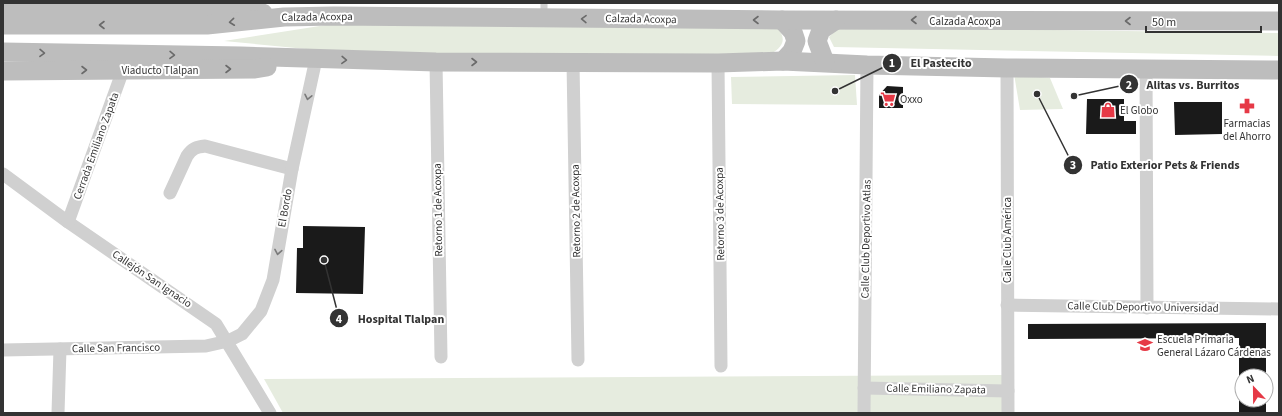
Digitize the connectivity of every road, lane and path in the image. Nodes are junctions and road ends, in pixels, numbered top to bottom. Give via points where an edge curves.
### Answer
1 (46, 5) edge
2 (3, 7) edge
3 (337, 10) edge
4 (544, 11) edge
5 (284, 17) junction
6 (782, 20) junction
7 (836, 20) junction
8 (1279, 21) edge
9 (3, 25) edge
10 (3, 52) edge
11 (316, 58) junction
12 (783, 61) junction
13 (436, 62) junction
14 (573, 62) junction
15 (825, 62) junction
16 (718, 64) junction
17 (867, 65) junction
18 (1007, 68) junction
19 (1146, 68) junction
20 (124, 70) junction
21 (1279, 70) edge
22 (3, 71) edge
23 (292, 169) junction
24 (3, 174) edge
25 (170, 193) dead end
26 (68, 222) junction
27 (1007, 305) junction
28 (1147, 308) junction
29 (1279, 309) edge
30 (228, 341) junction
31 (60, 349) junction
32 (3, 350) edge
33 (441, 357) dead end
34 (578, 360) dead end
35 (721, 366) dead end
36 (864, 388) junction
37 (1008, 391) junction
38 (58, 413) edge
39 (270, 413) edge
40 (864, 413) edge
41 (1008, 413) edge

1 - 2 main road
1 - 5 main road via 240,8
3 - 4 main road, Calzada Acoxpa
3 - 5 main road, Calzada Acoxpa
6 -> 4 main road, Calzada Acoxpa
5 -> 9 main road, Calzada Acoxpa via 207,24
6 - 7 main road, Calzada Acoxpa
6 - 12 main road via 793,32 796,41 792,51
8 -> 7 main road, Calzada Acoxpa
7 - 15 main road via 821,30 817,41
10 -> 11 main road
11 -> 13 main road
20 -> 11 main road, Viaducto Tlalpan via 255,69
11 -> 23 street, El Bordo
12 - 15 main road
12 - 16 main road
13 -> 14 main road
13 - 33 street, Retorno 1 de Acoxpa
14 - 16 main road
14 - 34 street, Retorno 2 de Acoxpa
15 - 17 main road
16 - 35 street, Retorno 3 de Acoxpa
17 - 18 main road
17 - 36 street, Calle Club Deportivo Atlas
18 - 19 main road
18 - 27 street, Calle Club América
19 - 21 main road
19 - 28 street
22 -> 20 main road, Viaducto Tlalpan
20 - 26 street, Cerrada Emiliano Zapata
23 - 25 street via 205,146 197,147 190,150
23 -> 30 street, El Bordo via 271,287 261,311 242,334
24 - 26 street, Callejón San Ignacio
26 - 30 street, Callejón San Ignacio via 201,312 216,324
27 - 28 street, Calle Club Deportivo Universidad
27 - 37 street, Calle Club América
28 - 29 street, Calle Club Deportivo Universidad
30 - 31 street, Calle San Francisco via 206,346
30 - 39 street, Callejón San Ignacio
31 - 32 street, Calle San Francisco
31 - 38 street
36 - 37 street, Calle Emiliano Zapata
36 - 40 street, Calle Club Deportivo Atlas
37 - 41 street, Calle Club América

